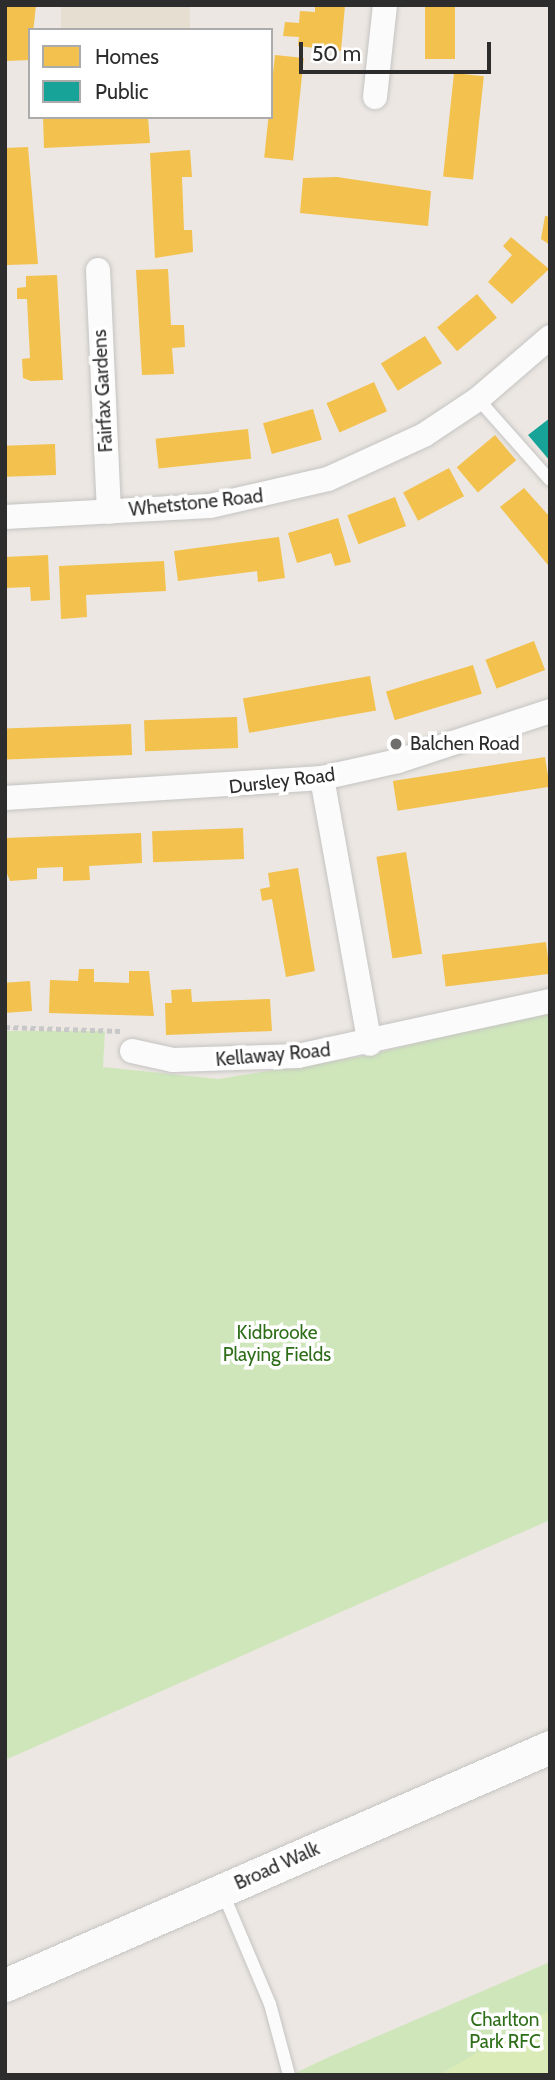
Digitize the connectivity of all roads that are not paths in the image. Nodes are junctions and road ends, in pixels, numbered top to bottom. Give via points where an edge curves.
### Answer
1 (385, 5) edge
2 (375, 97) dead end
3 (98, 270) dead end
4 (550, 337) edge
5 (478, 399) junction
6 (550, 481) edge
7 (109, 512) junction
8 (5, 517) edge
9 (550, 711) edge
10 (322, 778) junction
11 (5, 798) edge
12 (550, 1001) edge
13 (370, 1044) junction
14 (132, 1051) road end
15 (550, 1747) edge
16 (221, 1890) junction
17 (5, 1985) edge
18 (289, 2075) edge

1 - 2 street
3 - 7 street, Fairfax Gardens
4 - 5 street, Whetstone Road
5 - 6 lane
5 - 7 street, Whetstone Road via 411,442 328,479 210,506
7 - 8 street, Whetstone Road
9 - 10 street, Dursley Road via 398,761
10 - 11 street, Dursley Road via 238,788
10 - 13 street
12 - 13 street, Kellaway Road
13 - 14 street, Kellaway Road via 230,1060 173,1060
15 - 16 street, Broad Walk
16 - 17 street, Broad Walk
16 - 18 lane via 270,2004

